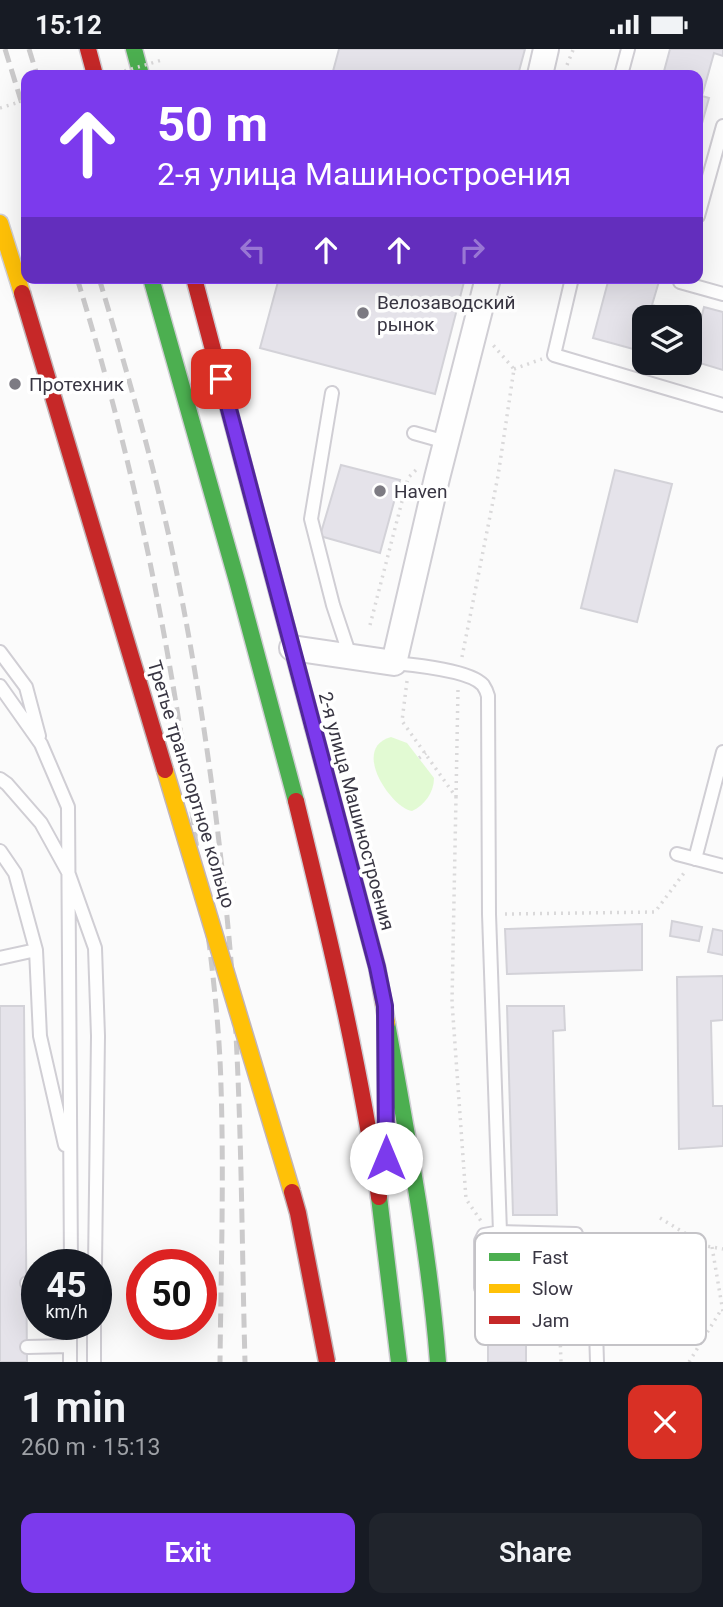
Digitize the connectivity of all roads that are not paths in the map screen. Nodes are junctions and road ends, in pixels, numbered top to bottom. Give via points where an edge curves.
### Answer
1 (88, 49) edge
2 (134, 49) edge
3 (546, 49) edge
4 (628, 49) edge
5 (94, 70) edge
6 (140, 70) edge
7 (551, 70) edge
8 (622, 70) edge
9 (723, 126) edge
10 (703, 198) edge
11 (0, 223) edge
12 (153, 284) edge
13 (196, 284) edge
14 (486, 284) edge
15 (571, 284) edge
16 (687, 284) edge
17 (723, 294) edge
18 (332, 393) dead end
19 (723, 405) edge
20 (414, 433) dead end
21 (446, 442) junction
22 (292, 648) junction
23 (0, 652) edge
24 (350, 656) junction
25 (402, 664) junction
26 (0, 686) edge
27 (41, 744) junction
28 (723, 752) edge
29 (0, 779) edge
30 (0, 851) edge
31 (677, 854) dead end
32 (695, 859) junction
33 (723, 866) edge
34 (68, 872) junction
35 (36, 950) junction
36 (0, 958) edge
37 (385, 1006) junction
38 (386, 1113) dead end
39 (386, 1139) dead end
40 (71, 1170) junction
41 (500, 1232) junction
42 (495, 1233) edge
43 (538, 1233) edge
44 (71, 1249) edge
45 (95, 1249) edge
46 (387, 1259) junction
47 (70, 1340) edge
48 (94, 1340) edge
49 (70, 1346) junction
50 (27, 1347) dead end
51 (70, 1362) edge
52 (94, 1362) edge
53 (327, 1362) edge
54 (399, 1362) edge
55 (438, 1362) edge

1 - 5 main road
2 - 6 main road
3 - 7 street
4 - 8 lane
9 - 10 lane
11 - 53 main road, Третье транспортное кольцо, bridge via 284,1164
12 - 46 main road via 310,860 362,1092
13 - 22 main road, 2-я улица Машиностроения
14 - 21 street
15 - 19 lane via 554,355
16 - 17 lane
18 - 24 lane via 311,519
20 - 21 lane
21 - 25 street
22 - 24 street
22 - 37 main road, 2-я улица Машиностроения
23 - 27 lane via 26,687
24 - 25 street
25 - 41 lane via 473,679 483,685 488,696 489,914
26 - 27 lane
27 - 34 lane via 68,807
28 - 32 lane
29 - 34 lane via 41,823
30 - 35 lane via 15,873
31 - 32 lane
32 - 33 lane
34 - 40 lane
34 - 45 lane via 95,948
35 - 36 lane
35 - 40 lane via 40,1036
37 - 38 main road
37 - 55 main road, 2-я улица Машиностроения via 419,1200
39 - 46 main road
40 - 44 lane
41 - 42 lane
41 - 43 lane
46 - 54 main road
47 - 49 lane
48 - 52 lane
49 - 50 lane
49 - 51 lane

